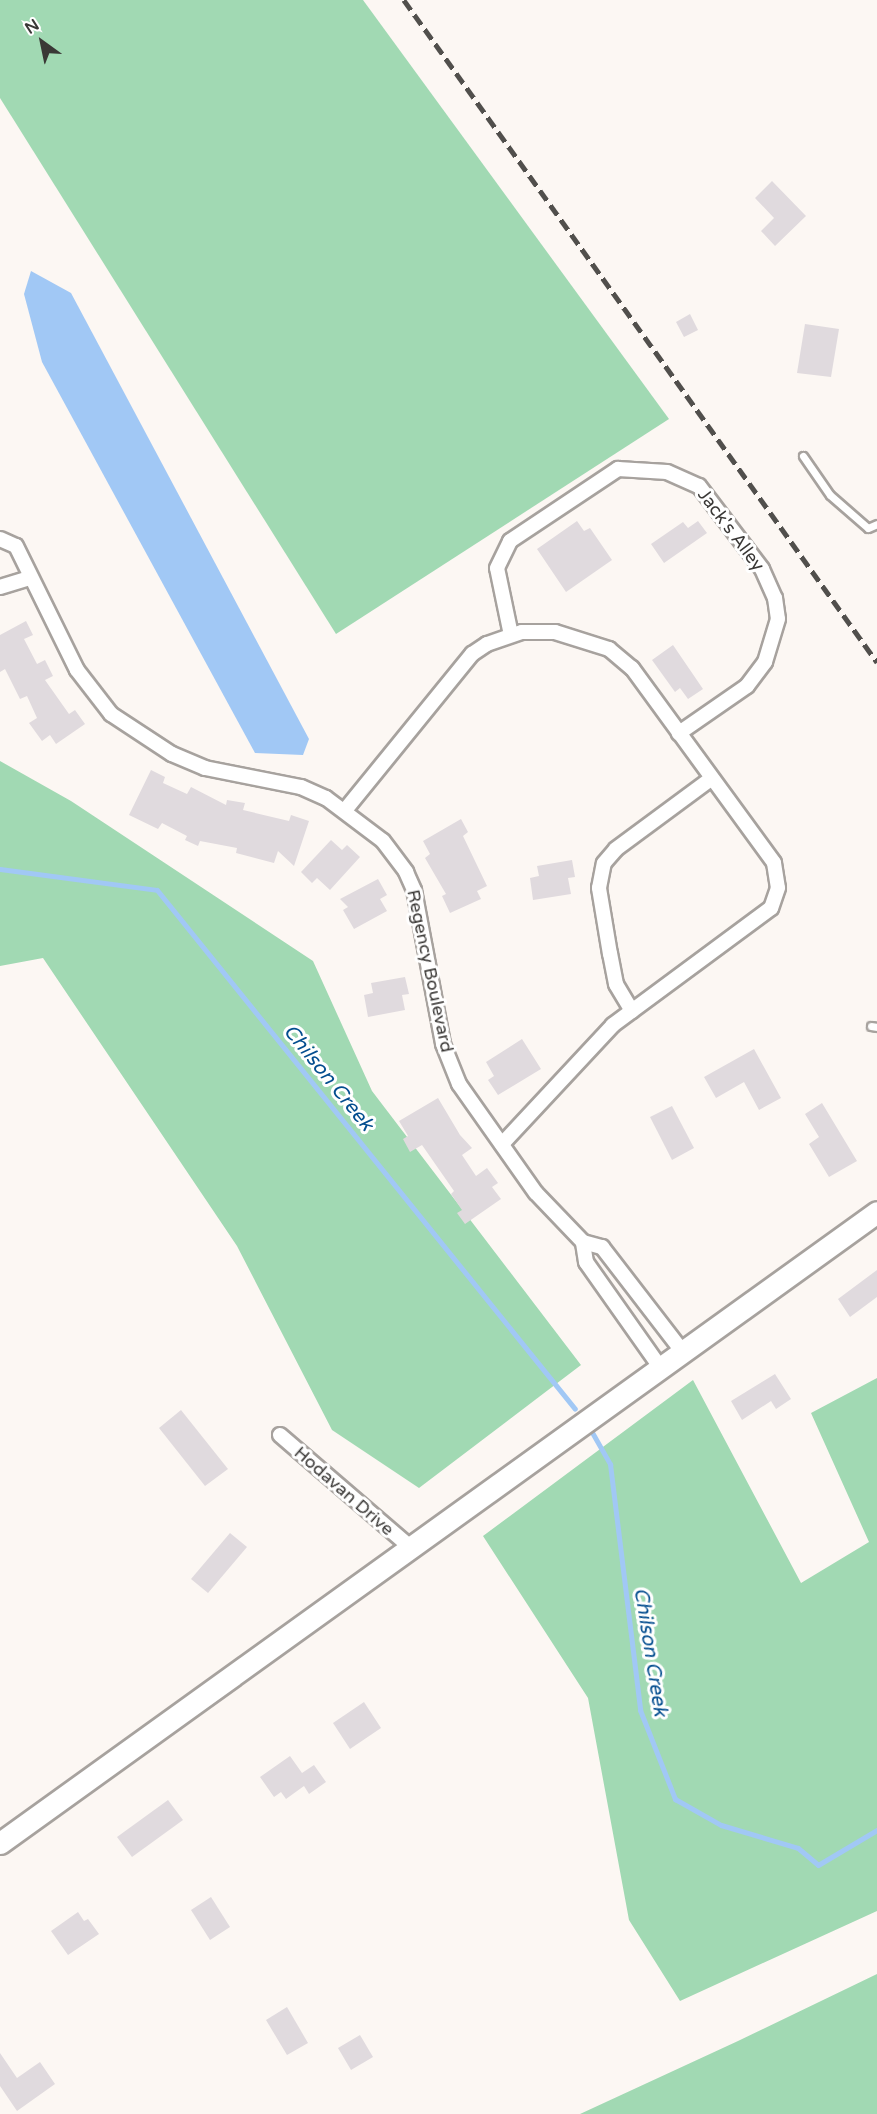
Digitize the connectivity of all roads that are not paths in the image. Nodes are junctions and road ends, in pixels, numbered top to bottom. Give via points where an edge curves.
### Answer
1 (803, 456) dead end
2 (877, 524) edge
3 (0, 539) edge
4 (29, 578) junction
5 (0, 587) edge
6 (511, 636) junction
7 (679, 734) junction
8 (712, 778) junction
9 (346, 809) junction
10 (632, 1011) junction
11 (502, 1144) junction
12 (877, 1212) edge
13 (583, 1242) junction
14 (683, 1352) junction
15 (660, 1368) junction
16 (280, 1435) dead end
17 (409, 1546) junction
18 (0, 1842) edge

1 - 2 lane via 830,495 868,528
3 - 4 street, Regency Boulevard via 16,546
4 - 5 street
4 - 9 street, Regency Boulevard via 77,670 111,714 131,729 172,754 205,768 300,787
6 - 7 street via 555,632 609,649 632,668
6 - 7 street, Jack's Alley via 497,568 510,541 618,469 667,472 699,486 762,569 775,598 778,619 765,662 747,686
6 - 9 street via 486,644 472,654
7 - 8 street
8 - 10 street via 616,849 604,863 599,888 610,954 616,984
8 - 10 street via 774,863 776,899 771,908
9 - 11 street, Regency Boulevard via 383,841 406,872 420,910 443,1044 451,1067
10 - 11 street via 594,1043
11 - 13 street, Regency Boulevard via 536,1193
12 - 14 main road
13 - 14 street, Regency Boulevard via 602,1247
13 - 15 street, Regency Boulevard via 586,1262
14 - 15 main road
15 - 17 main road
16 - 17 street, Hodavan Drive
17 - 18 main road

